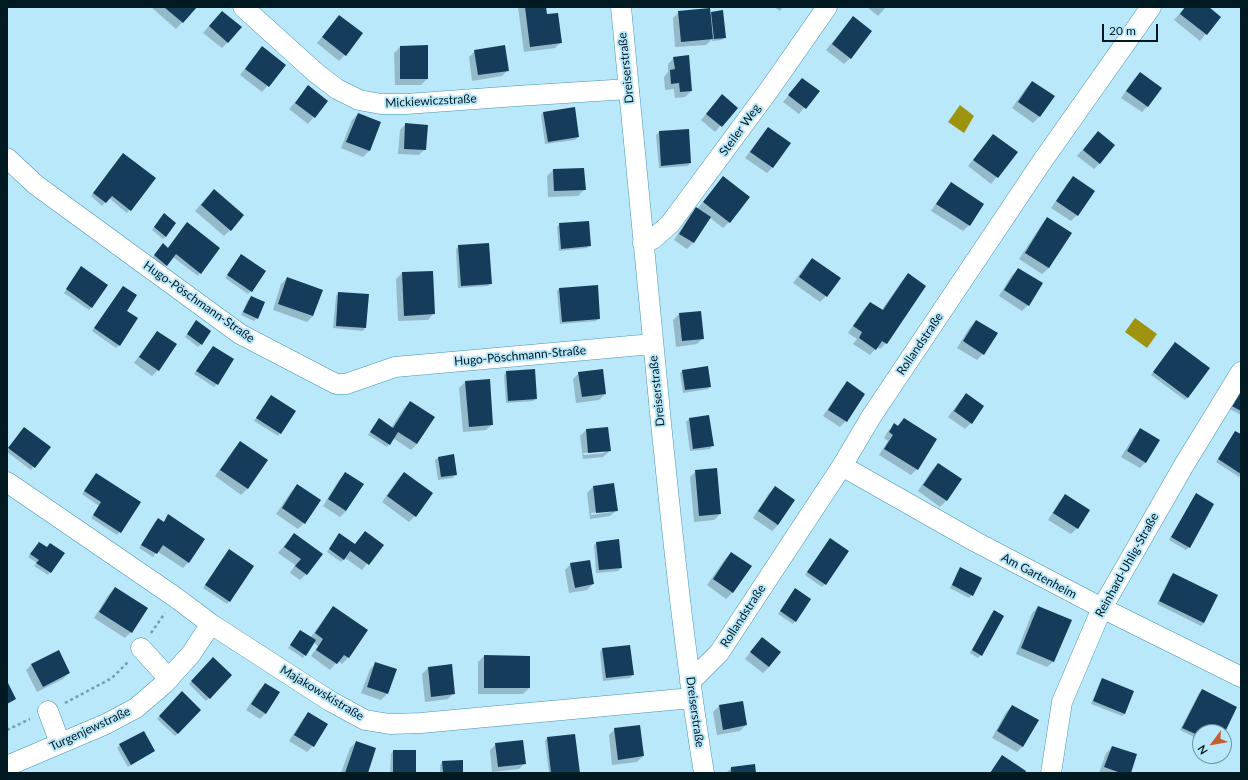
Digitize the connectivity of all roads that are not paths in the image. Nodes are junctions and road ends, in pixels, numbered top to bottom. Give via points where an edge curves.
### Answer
1 (243, 7) edge
2 (620, 7) edge
3 (827, 7) edge
4 (1151, 7) edge
5 (629, 89) junction
6 (7, 158) edge
7 (643, 243) junction
8 (653, 344) junction
9 (1241, 372) edge
10 (842, 466) junction
11 (7, 482) edge
12 (1102, 608) junction
13 (211, 624) junction
14 (141, 648) road end
15 (1241, 677) edge
16 (169, 679) junction
17 (691, 690) junction
18 (48, 711) road end
19 (60, 743) junction
20 (7, 766) edge
21 (704, 773) edge
22 (1051, 773) edge

1 - 5 street, Mickiewiczstraße via 316,73 337,89 359,100 381,104 406,104
2 - 5 street, Dreiserstraße
3 - 7 street, Steiler Weg via 670,224 653,239
4 - 10 street, Rollandstraße via 1041,164 871,417
5 - 7 street, Dreiserstraße
6 - 8 street, Hugo-Pöschmann-Straße via 36,185 240,334 336,384 346,384 395,367
7 - 8 street, Dreiserstraße
8 - 17 street, Dreiserstraße
9 - 12 street, Reinhard-Uhlig-Straße
10 - 12 street, Am Gartenheim via 976,542
10 - 17 street, Rollandstraße via 719,653
11 - 13 street, Majakowskistraße
12 - 15 street, Am Gartenheim
12 - 22 street, Reinhard-Uhlig-Straße via 1062,702
13 - 16 street, Turgenjewstraße via 191,654
13 - 17 street, Majakowskistraße via 330,701 365,720 390,724 421,723
14 - 16 street
16 - 19 street, Turgenjewstraße via 136,708
17 - 21 street, Dreiserstraße
18 - 19 street
19 - 20 street, Turgenjewstraße

